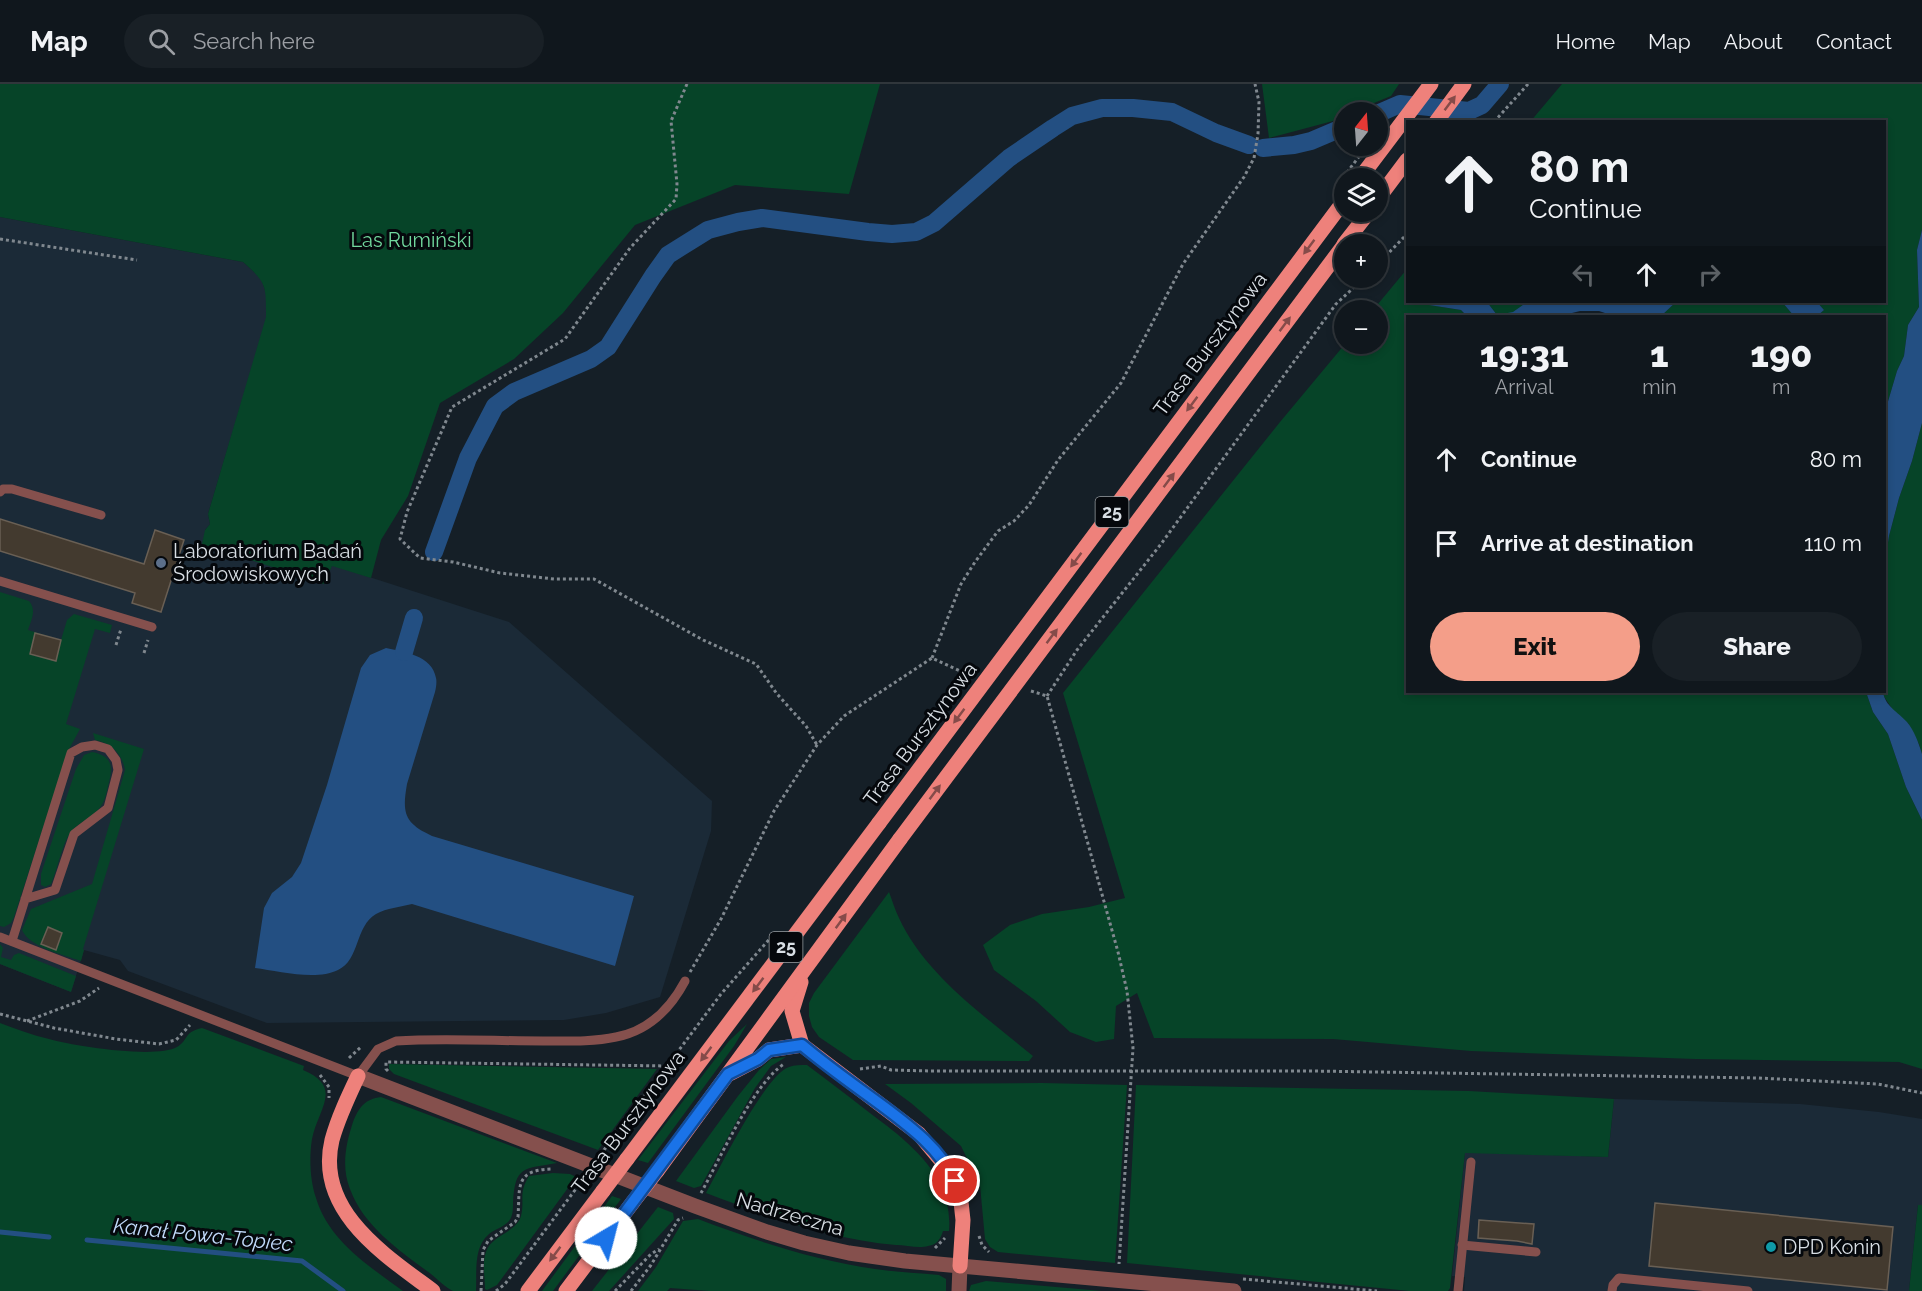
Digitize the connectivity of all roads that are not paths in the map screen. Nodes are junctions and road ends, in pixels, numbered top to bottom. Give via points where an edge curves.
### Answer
1 (1431, 84) edge
2 (1464, 84) edge
3 (1437, 120) edge
4 (1406, 161) edge
5 (1368, 168) edge
6 (1388, 185) edge
7 (1334, 214) edge
8 (1361, 222) edge
9 (1352, 234) edge
10 (1334, 258) edge
11 (0, 492) edge
12 (101, 515) dead end
13 (0, 581) edge
14 (152, 627) dead end
15 (25, 899) junction
16 (0, 937) edge
17 (12, 941) junction
18 (806, 968) junction
19 (685, 981) road end
20 (802, 1045) junction
21 (728, 1074) junction
22 (358, 1076) junction
23 (1471, 1162) dead end
24 (1462, 1245) junction
25 (1536, 1252) dead end
26 (960, 1266) junction
27 (1235, 1284) edge
28 (527, 1290) edge
29 (432, 1291) edge
30 (566, 1291) edge
31 (959, 1291) edge
32 (1458, 1291) edge
33 (1612, 1291) edge
34 (1748, 1291) edge

1 - 5 main road
3 -> 2 main road
4 - 6 main road
7 -> 28 main road, Trasa Bursztynowa / 25, bridge
8 - 9 main road, 25
18 -> 10 main road, 25, bridge
11 - 12 lane via 12,489
13 - 14 lane
15 - 15 lane via 71,753 95,745 108,749 118,770 108,808 74,834 55,890
15 - 17 lane
16 - 17 lane
17 - 22 lane
18 - 20 main road via 792,1011
18 - 21 main road, 25
19 - 22 lane via 661,1014 617,1037 396,1041 378,1049
20 - 21 main road via 769,1050
20 - 26 main road via 919,1134 950,1170 960,1193 963,1220
21 - 30 main road, 25, bridge
22 - 26 street, Nadrzeczna via 767,1233 870,1257
22 - 29 main road via 332,1141 331,1177 341,1205 358,1231
23 - 24 lane
24 - 25 lane
24 - 32 lane
26 - 27 street, Nadrzeczna via 1118,1281
26 - 31 street
33 - 34 lane via 1619,1278

